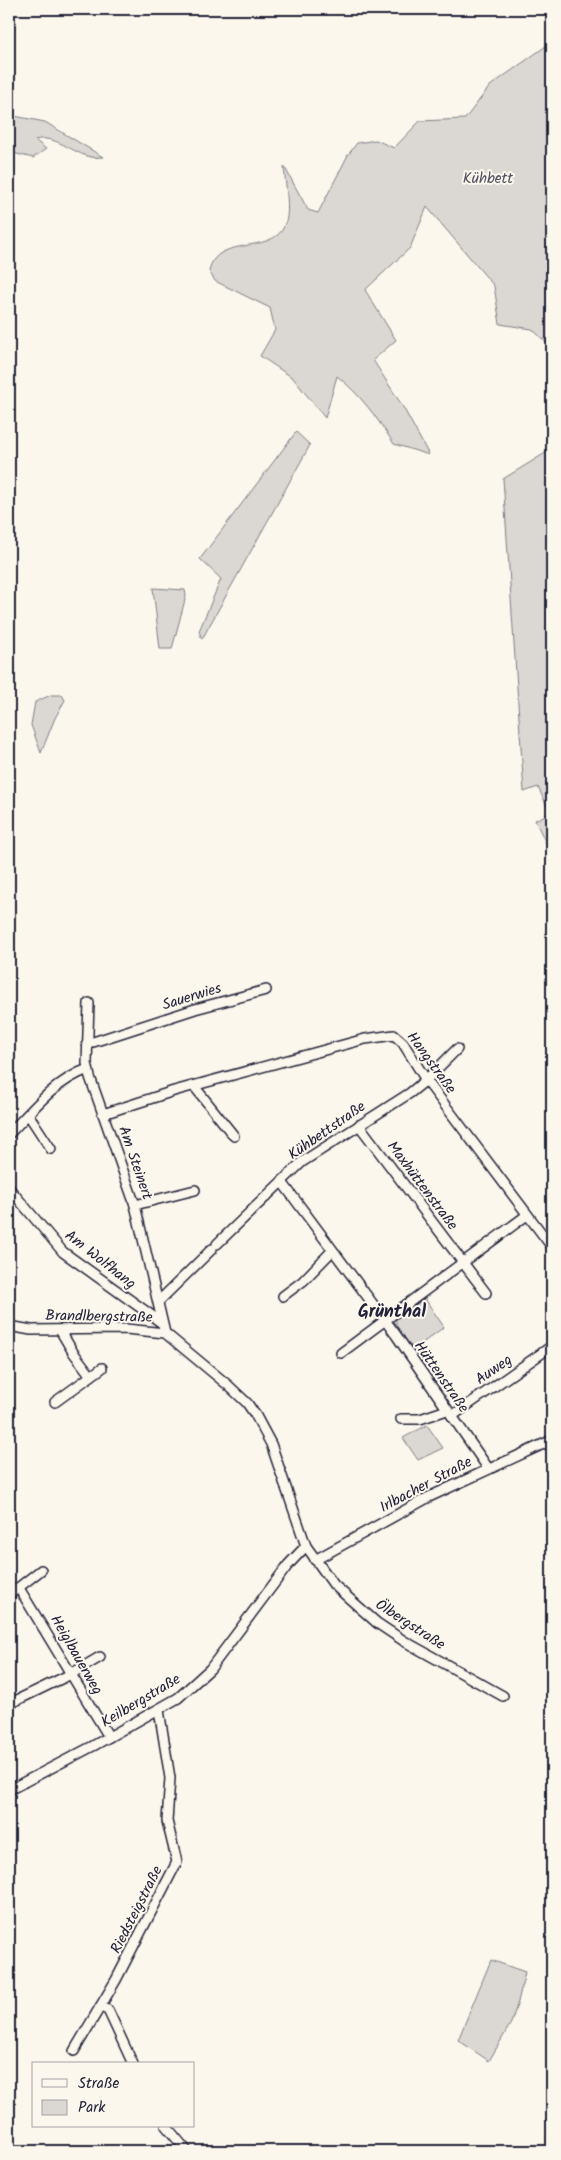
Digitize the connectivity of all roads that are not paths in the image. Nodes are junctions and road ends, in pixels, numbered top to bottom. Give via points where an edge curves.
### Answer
1 (266, 990) dead end
2 (89, 1002) dead end
3 (87, 1044) junction
4 (457, 1049) dead end
5 (88, 1069) junction
6 (426, 1080) junction
7 (194, 1086) junction
8 (28, 1114) junction
9 (103, 1114) junction
10 (359, 1125) junction
11 (9, 1134) edge
12 (234, 1136) dead end
13 (51, 1149) dead end
14 (282, 1182) junction
15 (9, 1188) edge
16 (195, 1190) dead end
17 (135, 1205) junction
18 (527, 1214) junction
19 (552, 1247) edge
20 (332, 1250) junction
21 (464, 1263) junction
22 (486, 1293) dead end
23 (283, 1296) dead end
24 (159, 1300) junction
25 (385, 1321) junction
26 (162, 1323) junction
27 (9, 1326) edge
28 (60, 1330) junction
29 (165, 1332) junction
30 (552, 1346) edge
31 (341, 1353) dead end
32 (102, 1368) dead end
33 (91, 1376) junction
34 (55, 1402) dead end
35 (450, 1413) junction
36 (401, 1419) dead end
37 (552, 1440) edge
38 (488, 1468) junction
39 (306, 1546) junction
40 (315, 1560) junction
41 (41, 1570) dead end
42 (19, 1588) junction
43 (9, 1595) edge
44 (100, 1656) dead end
45 (71, 1674) junction
46 (503, 1696) dead end
47 (9, 1704) edge
48 (159, 1710) junction
49 (109, 1738) junction
50 (9, 1790) edge
51 (100, 2007) junction
52 (74, 2051) dead end
53 (132, 2062) edge
54 (168, 2128) edge
55 (187, 2151) edge

1 - 3 street, Sauerwies
2 - 3 street, Am Steinert
3 - 5 street, Am Steinert
4 - 6 street, Kühbettstraße
5 - 8 street via 59,1084
5 - 9 street, Am Steinert
6 - 7 street, Hangstraße via 394,1035
6 - 10 street, Kühbettstraße
6 - 18 street, Hangstraße
7 - 9 street, Hangstraße
7 - 12 street
8 - 11 street
8 - 13 street
9 - 17 street, Am Steinert
10 - 14 street, Kühbettstraße via 302,1162
10 - 21 street, Maxhüttenstraße
14 - 20 street, Hüttenstraße
14 - 24 street, Kühbettstraße
15 - 26 street, Am Wolfhang via 63,1252
16 - 17 street
17 - 24 street, Am Steinert
18 - 19 street, Hangstraße
18 - 21 street
20 - 23 street via 303,1281
20 - 25 street, Hüttenstraße
21 - 22 street, Maxhüttenstraße
21 - 25 street
24 - 26 street, Am Steinert
25 - 31 street
25 - 35 street, Hüttenstraße
26 - 29 street, Am Steinert
27 - 28 street, Brandlbergstraße
28 - 29 street, Brandlbergstraße
28 - 33 street
29 - 39 street, Brandlbergstraße via 229,1386 256,1416 271,1444
30 - 35 street, Auweg
32 - 33 street
33 - 34 street
35 - 36 street, Auweg
35 - 38 street, Hüttenstraße
37 - 38 street, Irlbacher Straße
38 - 40 street, Irlbacher Straße
39 - 40 street
39 - 48 street, Keilbergstraße via 210,1669 178,1698
40 - 46 street, Ölbergstraße via 334,1585 377,1623 404,1642
41 - 42 street
42 - 43 street
42 - 45 street, Heiglbauerweg
44 - 45 street
45 - 47 street
45 - 49 street, Heiglbauerweg
48 - 49 street, Keilbergstraße
48 - 51 street, Riedsteigstraße via 170,1778 167,1821 177,1862
49 - 50 street, Keilbergstraße
51 - 52 street, Riedsteigstraße
51 - 53 street via 108,2010
54 - 55 street

